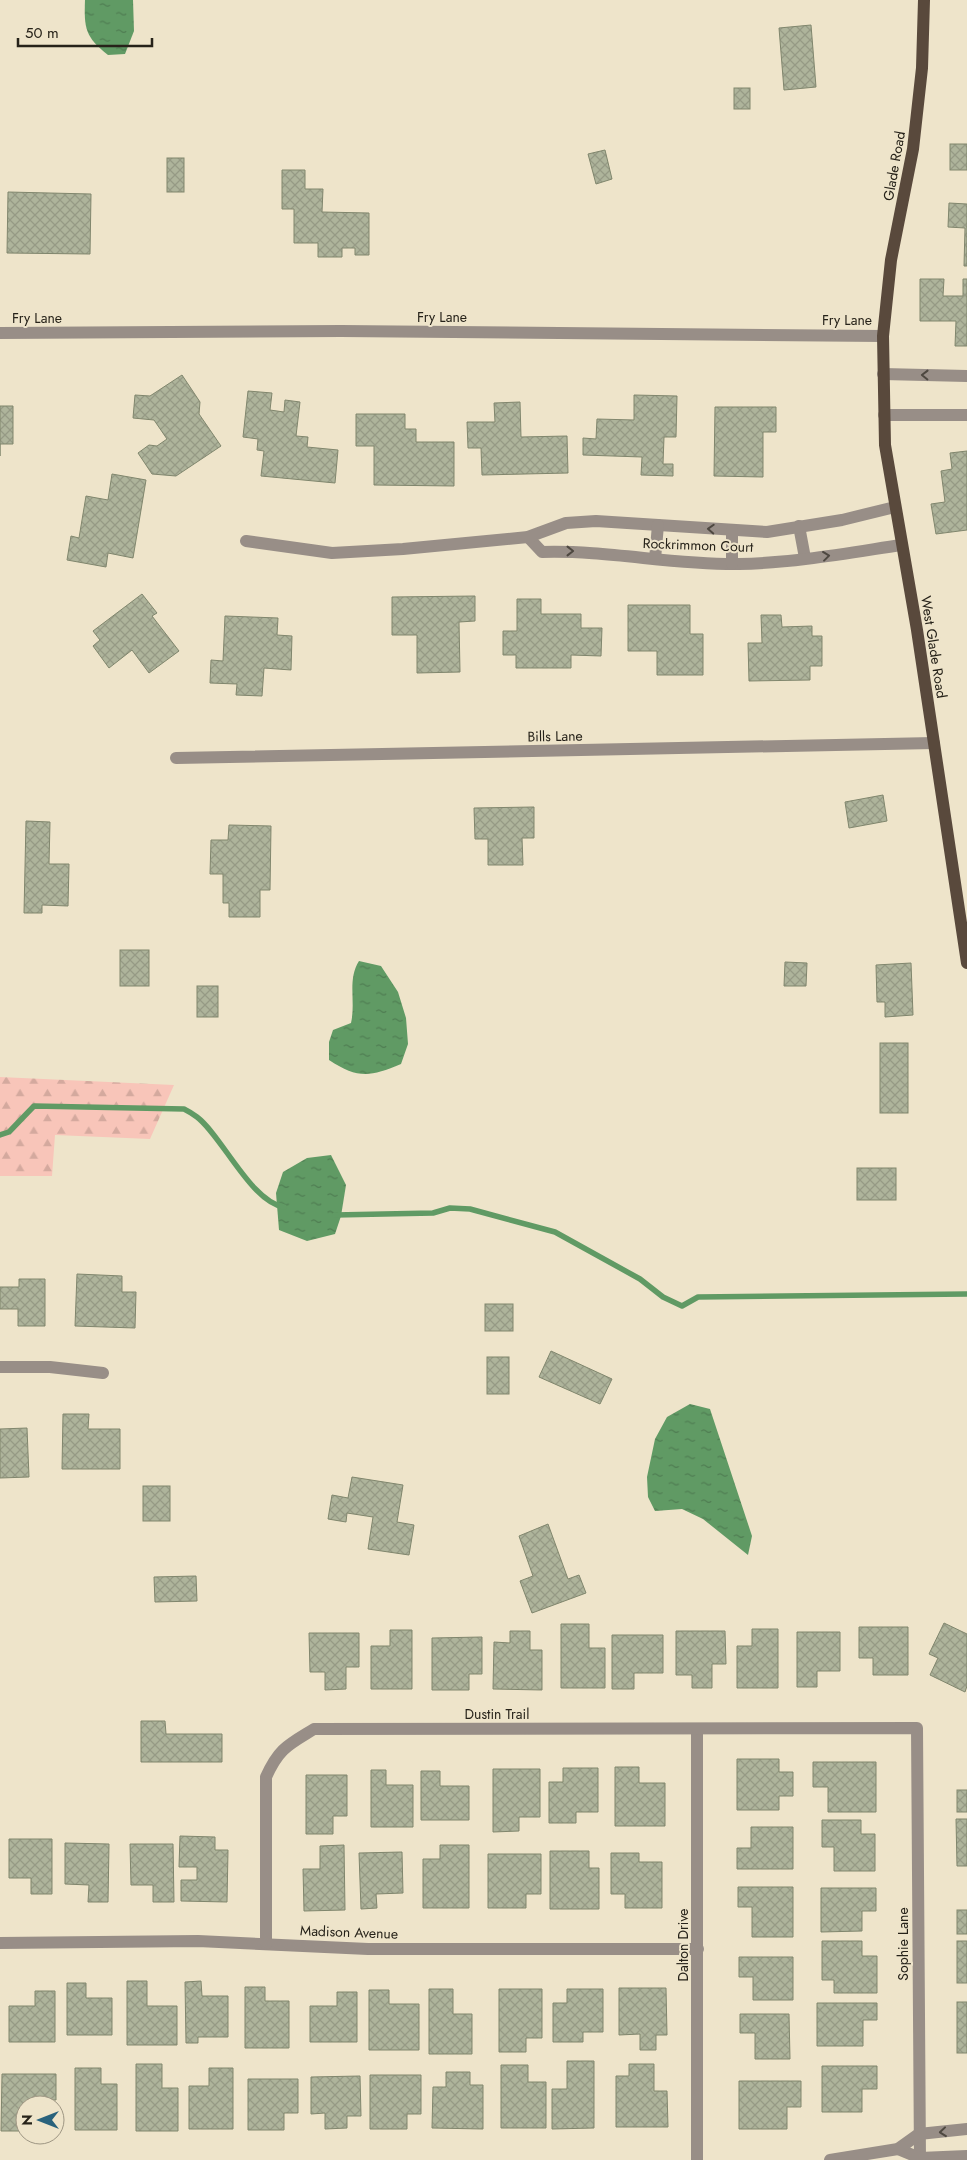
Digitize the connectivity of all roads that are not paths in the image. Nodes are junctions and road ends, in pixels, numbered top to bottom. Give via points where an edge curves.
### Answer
1 (924, 0) edge
2 (0, 333) edge
3 (883, 336) junction
4 (883, 374) junction
5 (967, 376) edge
6 (884, 415) junction
7 (967, 415) edge
8 (895, 507) junction
9 (658, 525) junction
10 (799, 526) junction
11 (732, 530) junction
12 (528, 537) junction
13 (246, 541) dead end
14 (902, 545) junction
15 (805, 558) junction
16 (655, 559) junction
17 (732, 564) junction
18 (934, 743) junction
19 (176, 758) dead end
20 (967, 963) edge
21 (0, 1367) edge
22 (103, 1372) dead end
23 (918, 1728) joint
24 (698, 1730) junction
25 (0, 1943) edge
26 (266, 1944) junction
27 (698, 1949) junction
28 (967, 2129) edge
29 (919, 2134) junction
30 (898, 2149) junction
31 (967, 2156) edge
32 (920, 2159) edge
33 (698, 2160) edge
34 (830, 2160) edge

1 - 3 main road, Glade Road via 922,68 913,149 891,260
2 - 3 street, Fry Lane via 341,331
3 - 4 main road, West Glade Road
5 -> 4 street
4 - 6 main road, West Glade Road
6 - 7 street
6 - 8 main road, West Glade Road via 885,445
8 - 10 street, Rockrimmon Court
8 - 14 main road, West Glade Road
11 -> 9 street, Rockrimmon Court
9 - 12 street, Rockrimmon Court via 596,521 566,523
9 - 16 street
10 - 11 street, Rockrimmon Court via 767,532
10 - 15 street
11 - 17 street
12 - 13 street, Rockrimmon Court via 332,553
12 -> 16 street, Rockrimmon Court via 542,552 577,551
15 -> 14 street, Rockrimmon Court
14 - 18 main road, West Glade Road
15 - 17 street, Rockrimmon Court
16 - 17 street, Rockrimmon Court
18 - 19 street, Bills Lane
18 - 20 main road, West Glade Road
21 - 22 street via 50,1366
23 - 24 street, Dustin Trail
23 - 29 street, Sophie Lane
24 - 26 street, Dustin Trail via 314,1729 288,1744 275,1758 266,1777
24 - 27 street, Dalton Drive
25 - 26 street, Madison Avenue via 198,1941
26 - 27 street, Madison Avenue via 368,1949
27 - 33 street, Dalton Drive
28 -> 29 street
29 - 30 street
29 - 32 street, Sophie Lane
30 - 32 street
30 - 34 street
31 - 32 street

